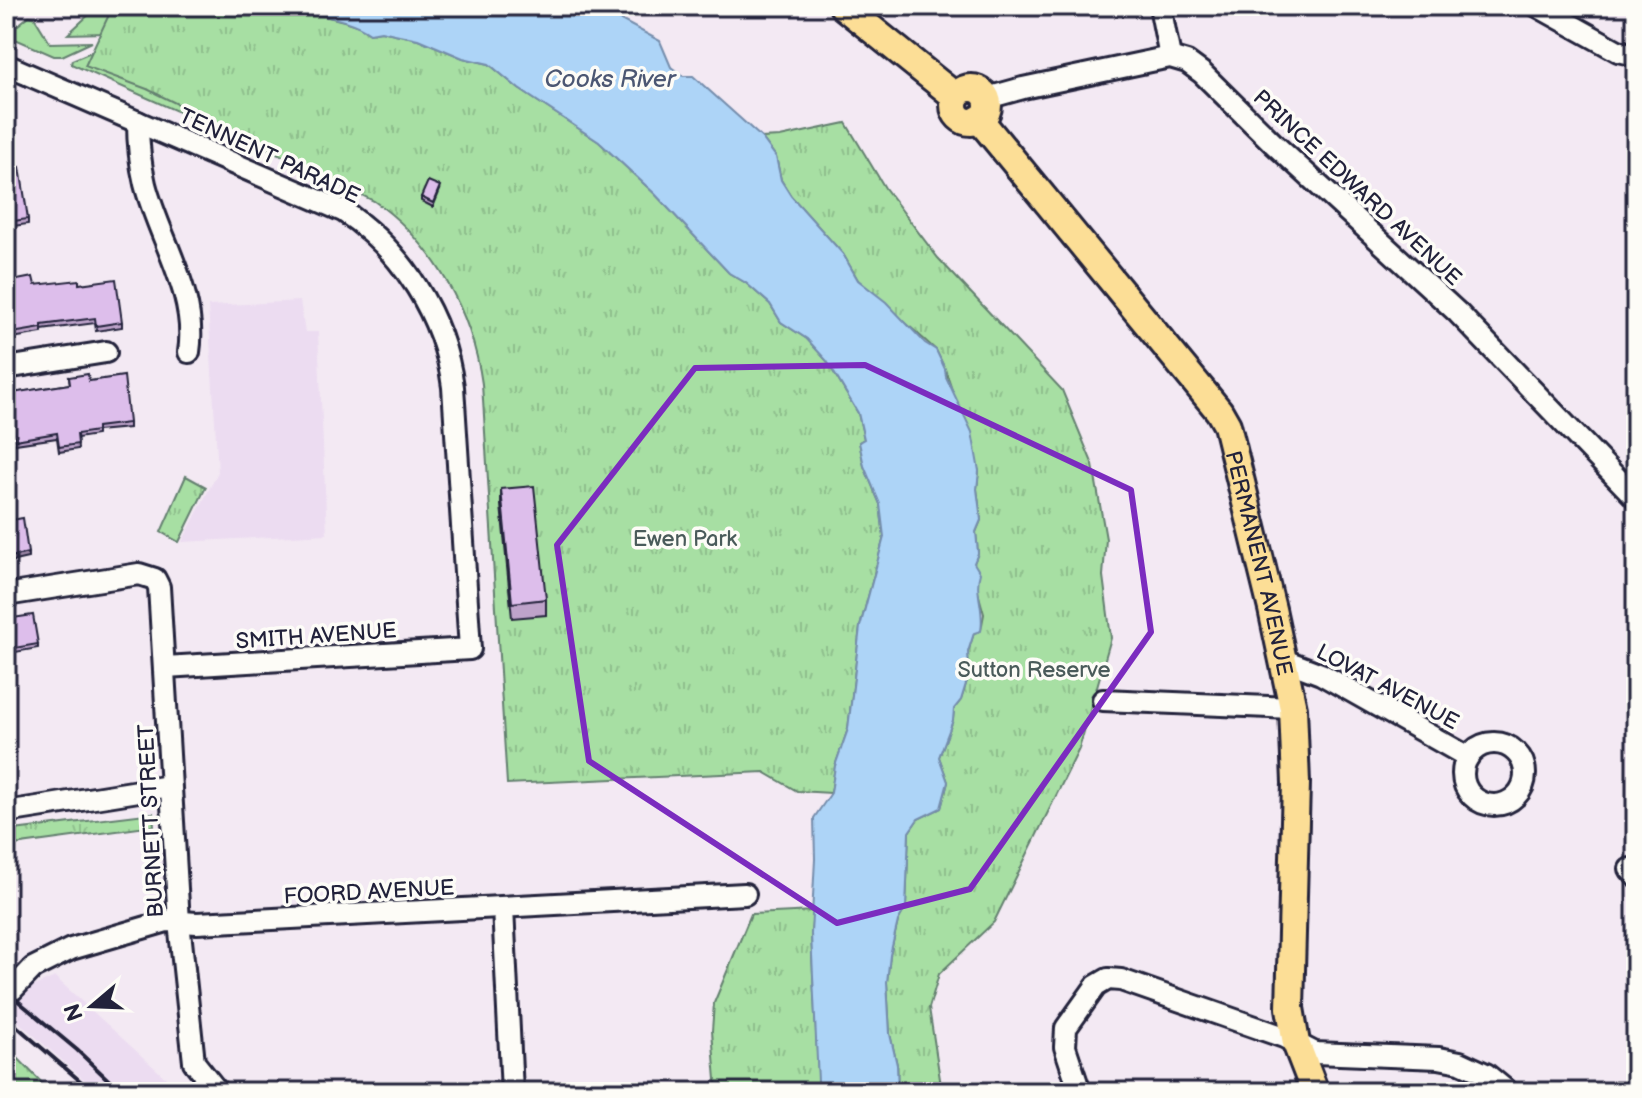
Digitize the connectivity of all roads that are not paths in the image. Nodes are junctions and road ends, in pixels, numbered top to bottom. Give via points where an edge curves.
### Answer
1 (843, 6) edge
2 (1160, 6) edge
3 (1537, 6) edge
4 (1636, 55) edge
5 (1170, 57) junction
6 (6, 65) edge
7 (983, 109) junction
8 (138, 122) junction
9 (106, 352) dead end
10 (189, 352) dead end
11 (6, 368) edge
12 (1636, 498) edge
13 (6, 595) edge
14 (470, 649) joint
15 (1284, 660) junction
16 (165, 667) junction
17 (1103, 700) dead end
18 (1293, 708) junction
19 (1468, 757) dead end
20 (170, 786) junction
21 (6, 812) edge
22 (745, 894) dead end
23 (503, 908) junction
24 (179, 922) junction
25 (12, 990) dead end
26 (1296, 1043) junction
27 (218, 1092) edge
28 (512, 1092) edge
29 (1080, 1092) edge
30 (1315, 1092) edge
31 (1508, 1092) edge

1 - 7 main road, PERMANENT AVENUE via 956,97 954,106 961,118 970,122
2 - 5 street
3 - 4 street via 1618,51
5 - 7 street
5 - 12 street, PRINCE EDWARD AVENUE via 1202,73 1458,313
6 - 8 street, TENNENT PARADE
7 - 15 main road, PERMANENT AVENUE via 1227,425
8 - 10 street via 145,185 190,311
8 - 14 street, TENNENT PARADE via 343,211 413,280 439,329 452,373
9 - 11 street
13 - 16 street, BURNETT STREET via 139,574 155,579 161,595
14 - 16 street, SMITH AVENUE
15 - 18 main road, PERMANENT AVENUE
15 - 19 street, LOVAT AVENUE via 1321,674
16 - 20 street, BURNETT STREET
17 - 18 street
18 - 26 main road, PERMANENT AVENUE via 1290,1008
20 - 21 street
20 - 24 street, BURNETT STREET
22 - 23 street, FOORD AVENUE
23 - 24 street, FOORD AVENUE
23 - 28 street
24 - 25 street, FOORD AVENUE via 167,921 56,955 33,968
24 - 27 street, BURNETT STREET via 194,1062
26 - 29 street via 1108,979 1096,986 1066,1028 1065,1047
26 - 30 main road, PERMANENT AVENUE
26 - 31 street via 1315,1053 1460,1062

